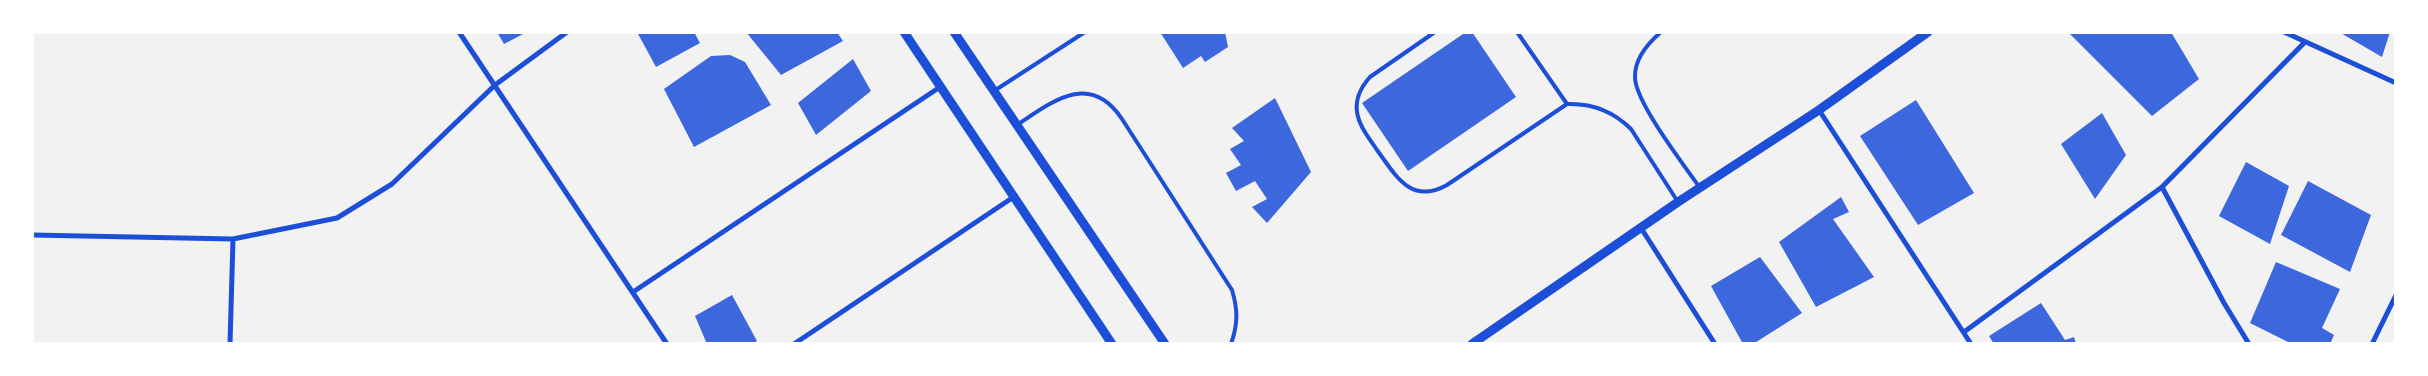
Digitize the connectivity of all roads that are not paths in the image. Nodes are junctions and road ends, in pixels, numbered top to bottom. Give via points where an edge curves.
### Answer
1 (459, 32) edge
2 (567, 32) edge
3 (904, 32) edge
4 (954, 32) edge
5 (1085, 32) edge
6 (1435, 32) edge
7 (1517, 32) edge
8 (1661, 32) edge
9 (1928, 32) edge
10 (2284, 32) edge
11 (2305, 42) junction
12 (2396, 83) edge
13 (495, 85) junction
14 (940, 87) junction
15 (994, 91) junction
16 (1567, 104) junction
17 (1819, 110) junction
18 (1017, 125) junction
19 (2162, 187) junction
20 (1700, 188) junction
21 (1015, 196) junction
22 (1678, 202) junction
23 (1641, 228) junction
24 (32, 235) edge
25 (233, 239) junction
26 (633, 292) junction
27 (2396, 295) edge
28 (1964, 332) junction
29 (230, 344) edge
30 (668, 344) edge
31 (794, 344) edge
32 (1112, 344) edge
33 (1165, 344) edge
34 (1231, 344) edge
35 (1472, 344) edge
36 (1715, 344) edge
37 (1971, 344) edge
38 (2249, 344) edge
39 (2372, 344) edge

1 - 13 street
2 - 13 street
3 - 14 street
4 - 15 street
5 - 15 lane
6 - 16 lane via 1370,77 1356,103 1365,132 1404,185 1418,191 1440,188
7 - 16 lane
8 - 20 lane via 1641,54 1635,79 1649,112
9 - 17 street
10 - 11 street
11 - 12 street
11 - 19 street
13 - 25 street via 392,184 337,218
13 - 26 street
14 - 21 street
14 - 26 street
15 - 18 street
16 - 22 lane via 1602,109 1623,120
17 - 20 street
17 - 28 street
18 - 33 street
18 - 34 lane via 1052,102 1071,94 1091,94 1110,103 1232,290 1237,326
19 - 28 street
19 - 38 street
20 - 22 street
21 - 31 street
21 - 32 street
22 - 23 street
23 - 35 street
23 - 36 street
24 - 25 street
25 - 29 street
26 - 30 street
27 - 39 street
28 - 37 street

